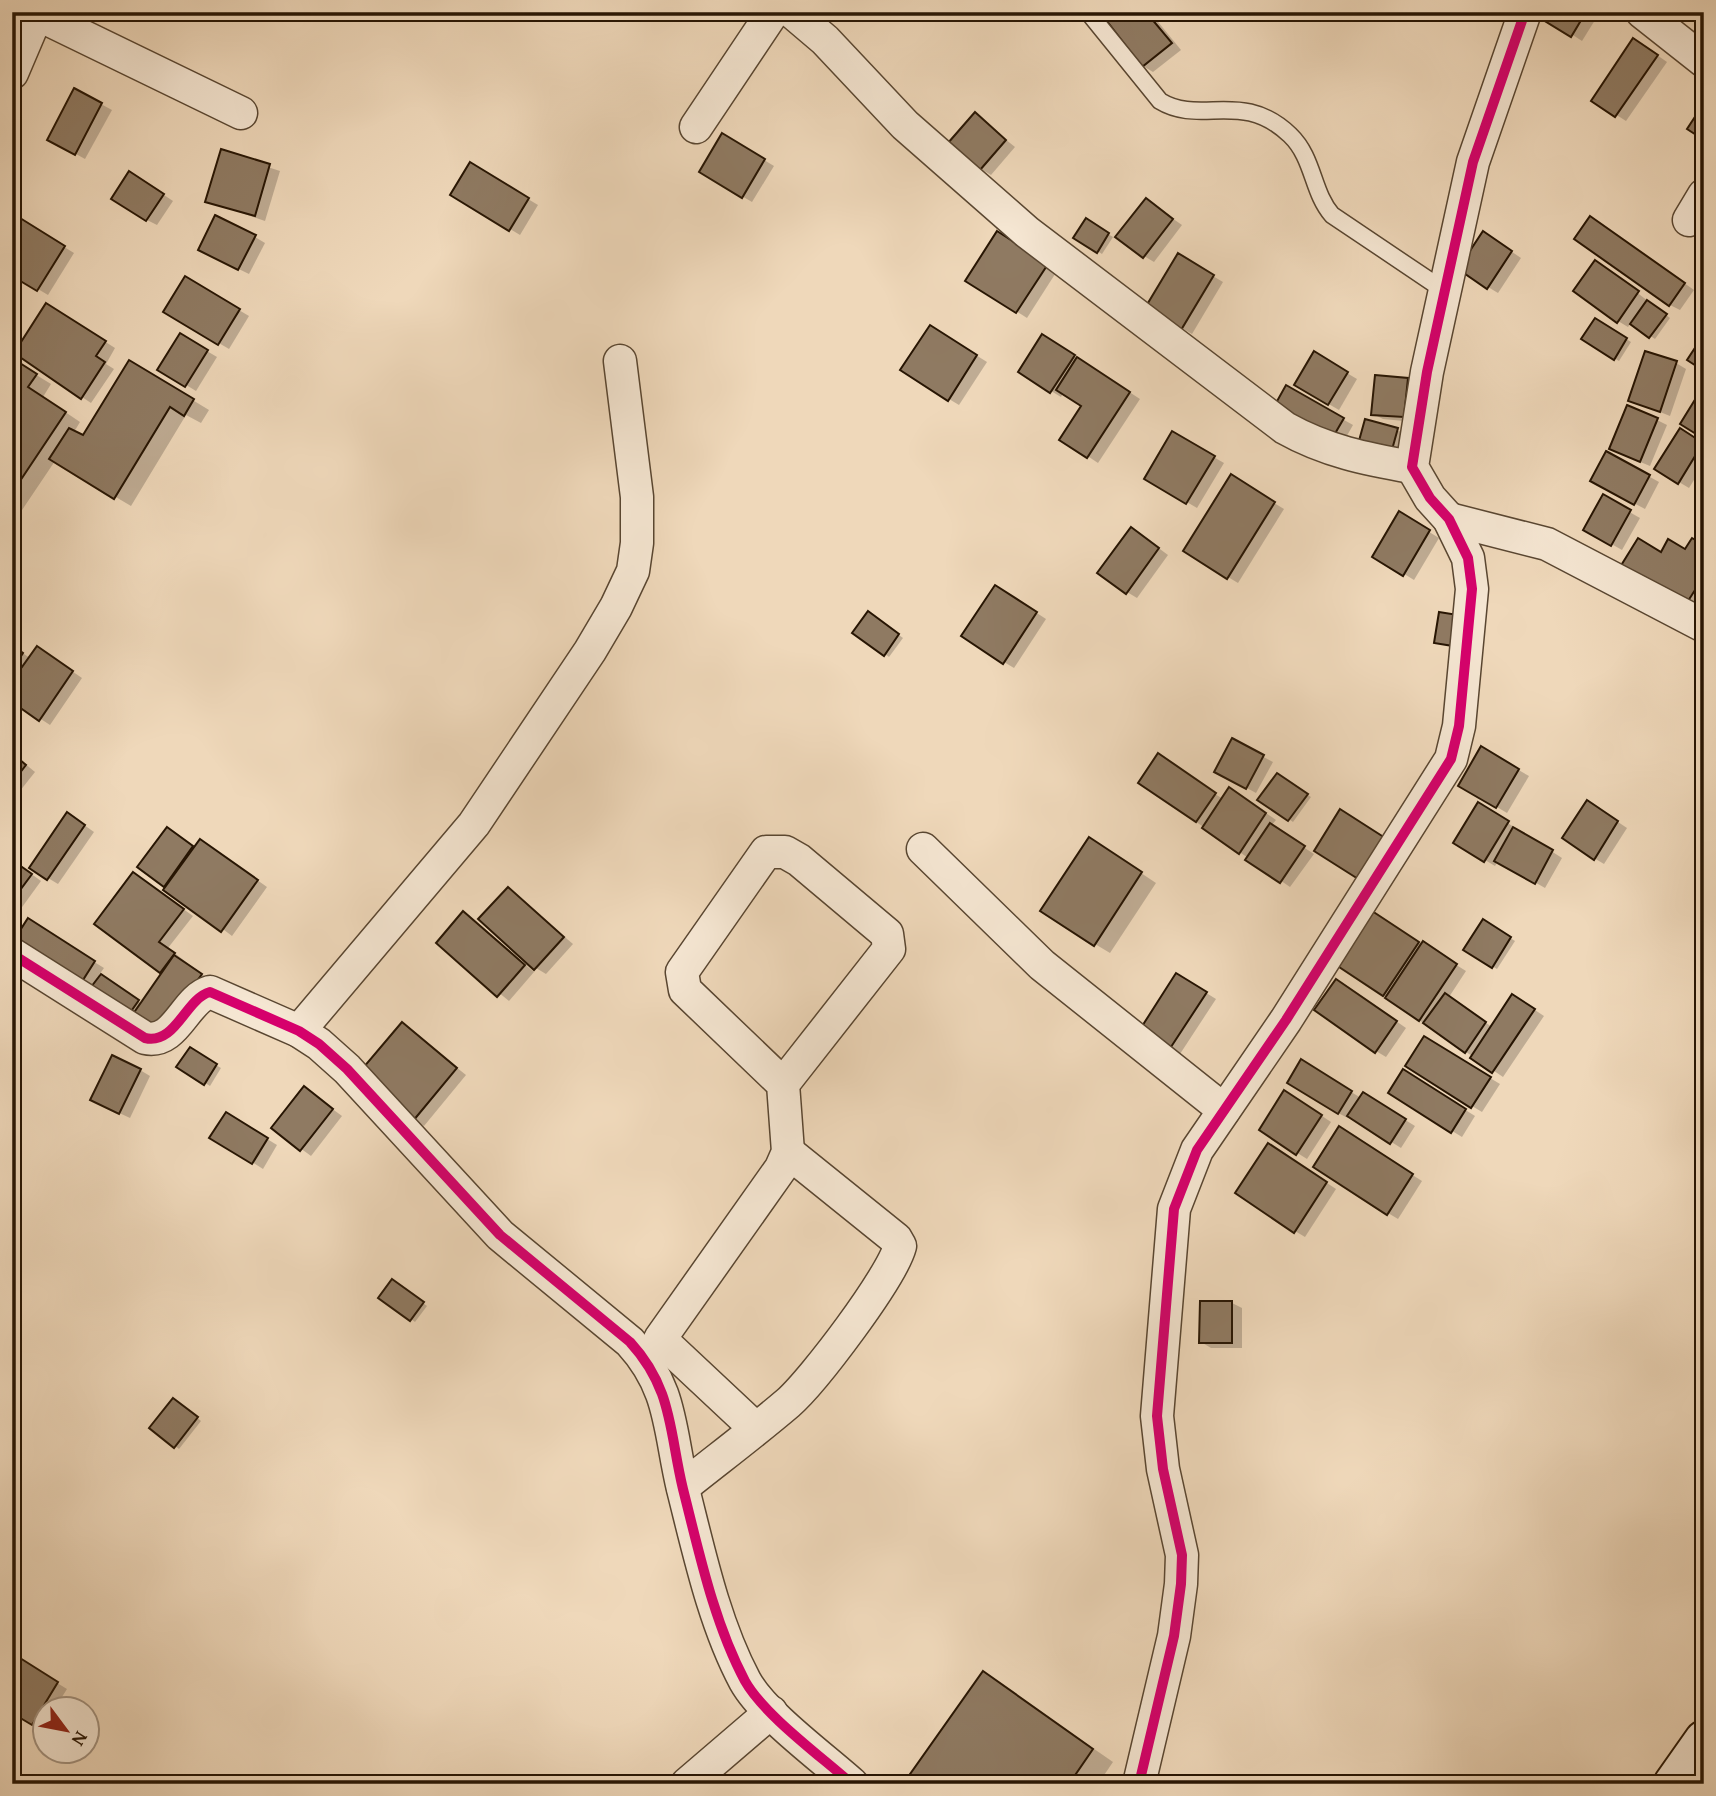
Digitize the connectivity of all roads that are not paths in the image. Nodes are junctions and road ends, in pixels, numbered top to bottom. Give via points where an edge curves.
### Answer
1 (773, 12) edge
2 (792, 12) edge
3 (1088, 12) edge
4 (1525, 12) edge
5 (1642, 12) edge
6 (38, 13) edge
7 (1704, 61) edge
8 (12, 73) edge
9 (241, 113) dead end
10 (696, 127) dead end
11 (1445, 291) junction
12 (620, 361) dead end
13 (1412, 467) junction
14 (1448, 519) junction
15 (1704, 626) edge
16 (923, 849) dead end
17 (12, 954) edge
18 (299, 1031) junction
19 (783, 1084) junction
20 (1224, 1110) junction
21 (788, 1152) junction
22 (755, 1428) junction
23 (683, 1488) junction
24 (771, 1712) junction
25 (1704, 1740) edge
26 (687, 1784) edge
27 (852, 1784) edge
28 (1139, 1784) edge
29 (1673, 1784) edge

1 - 10 street
2 - 13 street via 825,40 905,125 1027,232 1285,428 1342,454
3 - 11 lane via 1160,101 1170,107 1240,109 1265,117 1291,136 1307,157 1323,204 1332,215
4 - 11 street via 1473,162
5 - 7 street
6 - 8 street
6 - 9 street
11 - 13 street
12 - 18 street via 637,497 633,571 622,595 590,651 474,824
13 - 14 street
14 - 15 street via 1547,544
14 - 20 street via 1468,558 1472,589 1459,726 1451,760
16 - 20 street via 1042,965
17 - 18 street via 145,1038 164,1037 210,992
18 - 23 street via 347,1069 500,1235 643,1356 663,1388
19 - 19 street via 889,949 887,934 799,860 785,852 766,852 682,972 685,990
19 - 21 street
20 - 28 street via 1197,1150 1174,1209 1157,1416 1182,1555 1181,1584 1174,1636
21 - 22 street via 782,1168 660,1339
21 - 22 street via 900,1246 857,1318 790,1401
22 - 23 street
23 - 24 street via 720,1621 746,1683
24 - 26 street
24 - 27 street
25 - 29 street

